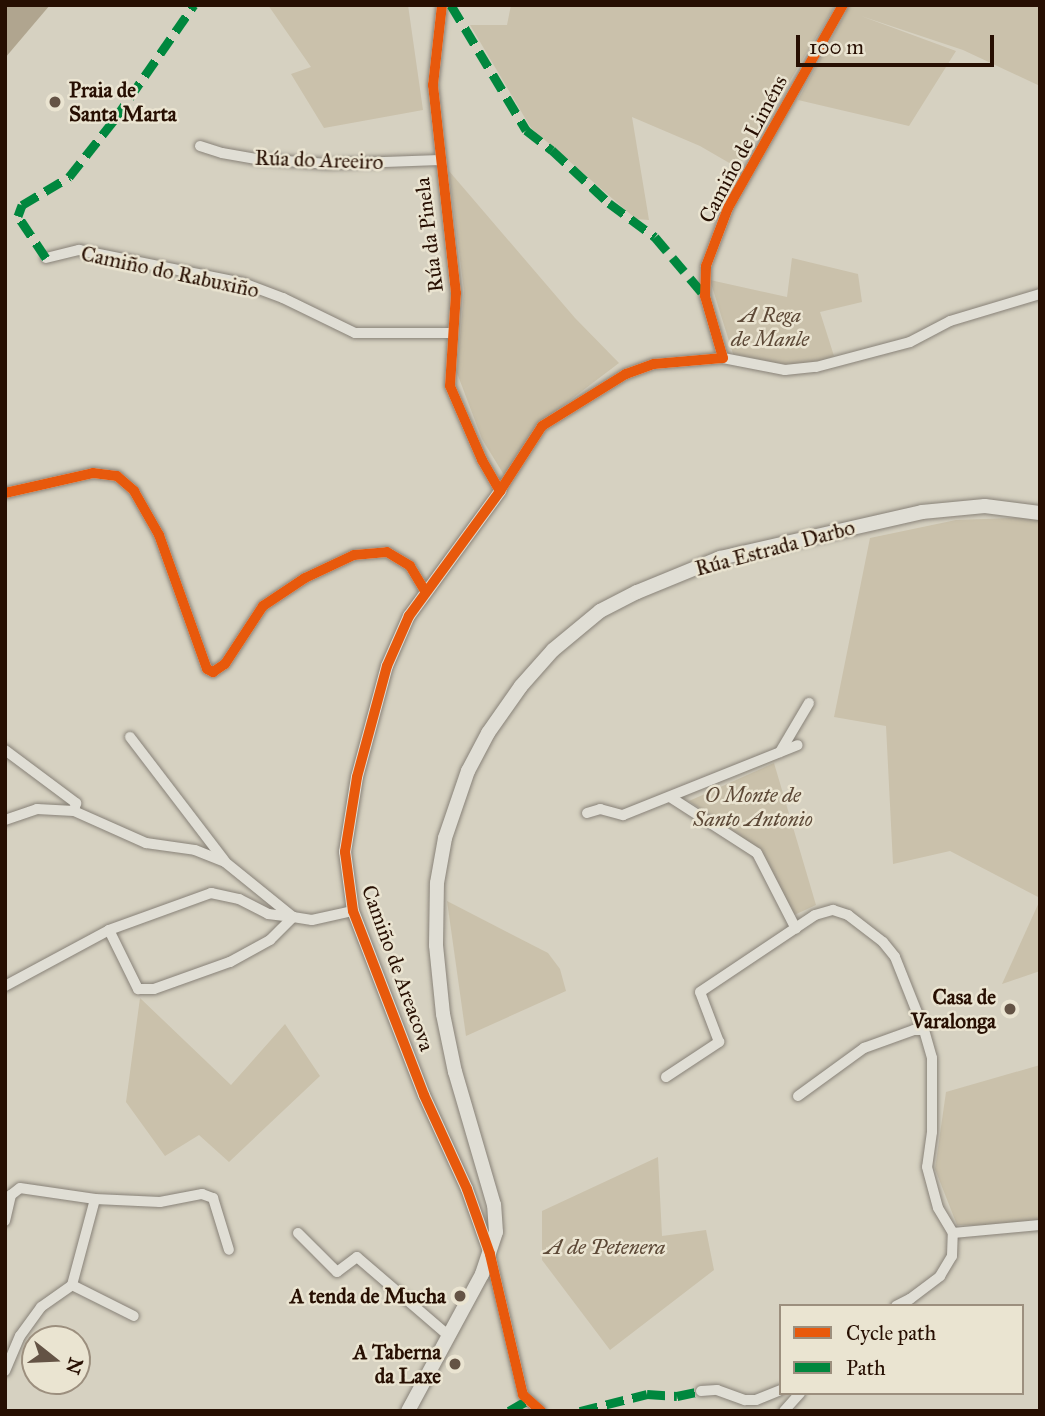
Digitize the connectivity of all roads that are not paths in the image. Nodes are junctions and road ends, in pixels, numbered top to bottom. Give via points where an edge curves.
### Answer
1 (442, 5) edge
2 (843, 5) edge
3 (200, 146) dead end
4 (440, 160) junction
5 (46, 258) dead end
6 (1040, 294) edge
7 (453, 332) junction
8 (723, 358) junction
9 (500, 491) junction
10 (5, 493) edge
11 (1040, 513) edge
12 (425, 591) junction
13 (809, 703) dead end
14 (130, 737) dead end
15 (798, 745) dead end
16 (5, 750) edge
17 (780, 752) junction
18 (670, 797) junction
19 (75, 810) junction
20 (587, 813) dead end
21 (5, 820) edge
22 (225, 862) junction
23 (354, 911) junction
24 (293, 917) junction
25 (796, 929) junction
26 (109, 930) junction
27 (5, 986) edge
28 (924, 1030) junction
29 (666, 1077) dead end
30 (798, 1096) dead end
31 (95, 1199) junction
32 (5, 1220) edge
33 (1040, 1225) edge
34 (298, 1233) dead end
35 (953, 1233) junction
36 (229, 1250) dead end
37 (490, 1254) junction
38 (482, 1274) junction
39 (72, 1285) junction
40 (500, 1291) junction
41 (900, 1304) edge
42 (134, 1316) dead end
43 (449, 1336) junction
44 (5, 1371) edge
45 (701, 1391) dead end
46 (779, 1391) edge
47 (798, 1395) edge
48 (408, 1411) edge
49 (541, 1411) edge
50 (784, 1411) edge

1 - 4 street, Rúa da Pinela via 433,85
2 - 8 street, Camiño de Liméns via 728,208 706,266 705,296
3 - 4 street, Rúa do Areeiro via 257,159 329,164
4 - 7 street, Rúa da Pinela via 456,293
5 - 7 street, Camiño do Rabuxiño via 79,250 243,283 355,333
6 - 8 street, Camiño de Areacova via 950,321 910,342 816,367 785,370
7 - 9 street, Rúa da Pinela via 450,386
8 - 9 street, Camiño de Areacova via 654,364 599,389 542,426
9 - 12 street, Camiño de Areacova
10 - 12 street via 93,473 117,476 134,491 159,535 207,668 213,672 225,664 263,606 305,578 354,555 387,552 410,566
11 - 37 main road, Rúa Estrada Darbo via 985,506 922,512 719,558 600,611 553,650 521,686 468,771 445,838 438,883 436,945 443,1014 494,1205 496,1232
12 - 23 street, Camiño de Areacova via 387,666 357,777 345,852
13 - 17 street
14 - 22 street
15 - 17 street
16 - 19 street via 76,803
17 - 18 street
18 - 20 street via 623,815 600,809
18 - 25 street via 757,853
19 - 21 street via 37,809
19 - 22 street via 146,843 195,850
22 - 24 street
23 - 24 street via 312,920
23 - 37 street, Camiño de Areacova
24 - 26 street via 268,914 231,896 211,893
24 - 26 street via 270,940 230,962 154,989 138,989
25 - 28 street via 815,915 833,910 862,925 895,957
25 - 29 street via 700,992 719,1042
26 - 27 street
28 - 30 street via 864,1048
28 - 35 street via 932,1058 927,1167 938,1208
31 - 32 street via 20,1188 11,1195
31 - 36 street via 160,1202 202,1195 213,1198
31 - 39 street
33 - 35 street
34 - 43 street via 337,1272 357,1257
35 - 41 street via 952,1256 940,1276
37 - 38 main road, Rúa Estrada Darbo
37 - 40 street
38 - 40 street
38 - 43 main road, Rúa Estrada Darbo
39 - 42 street
39 - 44 street via 41,1307 20,1336
40 - 49 street via 523,1395
43 - 48 main road, Rúa Estrada Darbo
45 - 46 street via 717,1390 745,1400
47 - 50 street

